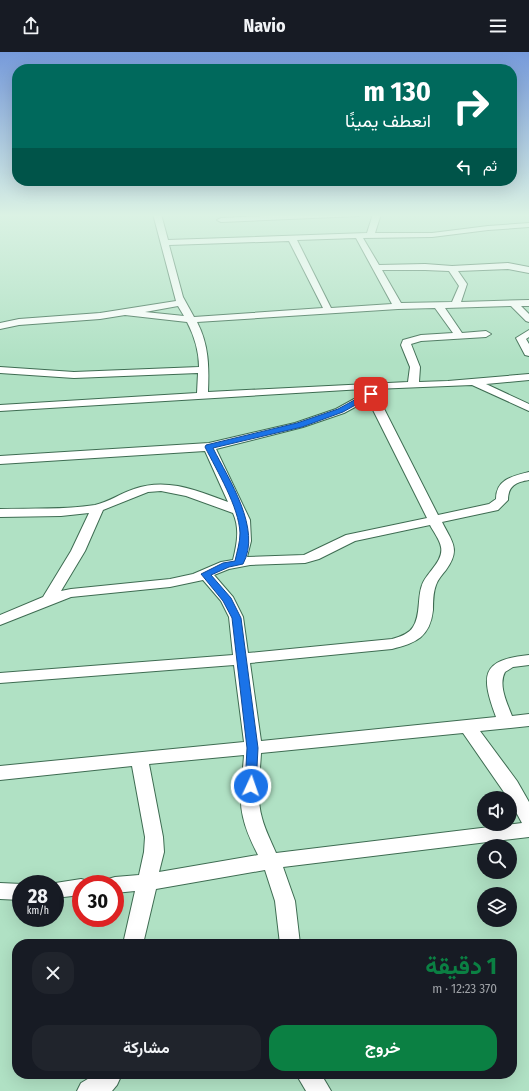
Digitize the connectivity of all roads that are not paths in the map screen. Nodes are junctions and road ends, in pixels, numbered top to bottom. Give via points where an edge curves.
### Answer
1 (169, 262) edge
2 (304, 262) edge
3 (374, 262) edge
4 (377, 268) junction
5 (452, 269) junction
6 (529, 270) edge
7 (181, 303) junction
8 (513, 303) junction
9 (529, 303) edge
10 (438, 305) junction
11 (456, 305) junction
12 (398, 306) junction
13 (328, 310) junction
14 (125, 312) junction
15 (529, 319) edge
16 (190, 320) junction
17 (0, 326) edge
18 (529, 333) edge
19 (486, 334) dead end
20 (459, 335) junction
21 (529, 353) edge
22 (0, 370) edge
23 (203, 370) junction
24 (526, 380) edge
25 (473, 382) junction
26 (413, 385) junction
27 (369, 390) junction
28 (202, 396) junction
29 (0, 408) edge
30 (529, 408) edge
31 (209, 447) junction
32 (0, 460) edge
33 (529, 476) edge
34 (98, 508) junction
35 (240, 511) junction
36 (0, 513) edge
37 (436, 520) junction
38 (239, 562) junction
39 (206, 574) junction
40 (49, 599) junction
41 (0, 620) edge
42 (242, 659) junction
43 (529, 660) edge
44 (0, 678) edge
45 (529, 720) edge
46 (506, 722) junction
47 (467, 726) junction
48 (253, 748) junction
49 (139, 759) junction
50 (0, 773) edge
51 (529, 819) edge
52 (529, 830) edge
53 (270, 861) junction
54 (147, 882) junction
55 (124, 883) edge
56 (0, 891) edge
57 (12, 892) edge
58 (135, 939) edge
59 (290, 939) edge
60 (107, 1079) edge
61 (311, 1079) edge
62 (89, 1091) edge
63 (319, 1091) edge

1 - 7 street
2 - 13 street
3 - 4 street
4 - 5 street
4 - 12 street
5 - 6 street via 508,266
5 - 11 street via 464,284
7 - 14 street
7 - 16 street
8 - 9 street
8 - 11 street
8 - 15 street
10 - 11 street
10 - 12 street
10 - 20 street
12 - 13 street
13 - 16 street
14 - 16 street
14 - 17 street
16 - 23 street via 200,343
18 - 21 street via 521,338
19 - 20 street
20 - 26 street via 406,342 415,367
22 - 23 street via 74,375
23 - 28 street
24 - 25 street
25 - 26 street
25 - 30 street
26 - 27 street
27 - 28 street
27 - 31 street via 340,411 306,423
27 - 37 street
28 - 29 street
31 - 32 street
31 - 35 street
33 - 37 street via 507,484 503,489 502,500 493,507
34 - 35 street via 142,490 160,487 179,490
34 - 36 street
34 - 40 street via 78,551
35 - 38 street via 244,542
37 - 38 street via 351,538 310,558
37 - 42 street via 448,547 448,555 428,586 425,617 421,629 415,636 392,644
38 - 39 street
39 - 40 street via 170,583 71,592
39 - 42 street via 232,607
40 - 41 street
42 - 44 street
42 - 48 street
43 - 46 street via 504,664 497,670 493,680
45 - 46 street
46 - 47 street
47 - 48 street
47 - 51 street via 499,768
48 - 49 street
48 - 53 street via 250,798 252,817
49 - 50 street
49 - 54 street via 154,837 154,852
52 - 53 street
53 - 54 street
53 - 59 street via 286,901
54 - 55 street
54 - 58 street
56 - 57 street
60 - 62 street via 98,1088
61 - 63 street

